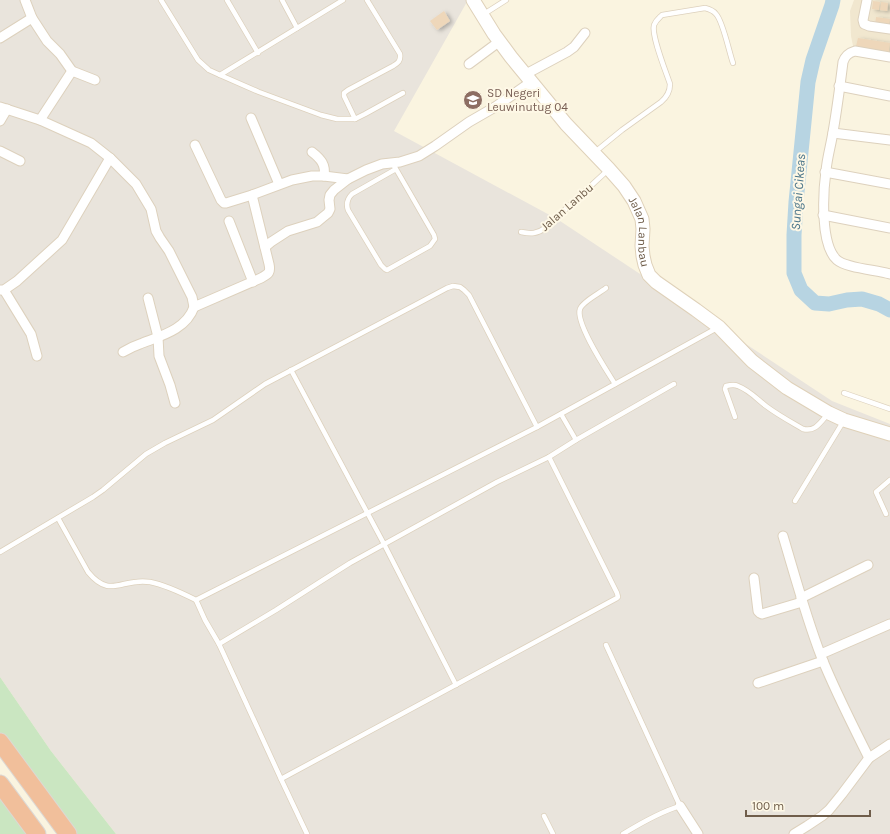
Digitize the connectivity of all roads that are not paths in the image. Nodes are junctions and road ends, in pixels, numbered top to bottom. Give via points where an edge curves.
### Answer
1 (25, 0) edge
2 (161, 0) edge
3 (227, 0) edge
4 (282, 0) edge
5 (343, 0) edge
6 (367, 0) edge
7 (473, 0) edge
8 (506, 0) edge
9 (867, 0) edge
10 (482, 15) junction
11 (32, 18) junction
12 (298, 28) junction
13 (890, 29) edge
14 (585, 33) dead end
15 (0, 38) edge
16 (500, 42) junction
17 (258, 53) junction
18 (890, 57) edge
19 (733, 63) dead end
20 (469, 64) dead end
21 (72, 71) junction
22 (220, 75) junction
23 (528, 78) junction
24 (95, 80) dead end
25 (840, 86) junction
26 (403, 93) dead end
27 (890, 96) edge
28 (3, 108) edge
29 (251, 118) dead end
30 (355, 119) junction
31 (40, 120) junction
32 (0, 121) edge
33 (833, 133) junction
34 (890, 140) edge
35 (195, 145) dead end
36 (0, 151) edge
37 (312, 152) dead end
38 (594, 153) junction
39 (110, 158) junction
40 (20, 162) dead end
41 (394, 166) junction
42 (609, 169) junction
43 (825, 172) junction
44 (324, 176) junction
45 (348, 180) junction
46 (279, 184) junction
47 (890, 184) edge
48 (252, 195) junction
49 (823, 215) junction
50 (229, 221) dead end
51 (890, 228) edge
52 (521, 232) dead end
53 (265, 247) junction
54 (890, 274) edge
55 (253, 282) junction
56 (606, 288) dead end
57 (2, 290) edge
58 (148, 298) dead end
59 (194, 307) junction
60 (719, 327) junction
61 (158, 338) junction
62 (123, 352) dead end
63 (37, 356) dead end
64 (291, 370) junction
65 (615, 384) junction
66 (674, 384) dead end
67 (844, 393) dead end
68 (175, 404) dead end
69 (890, 409) edge
70 (829, 413) junction
71 (561, 414) junction
72 (735, 417) dead end
73 (844, 420) junction
74 (537, 427) junction
75 (890, 434) edge
76 (576, 440) junction
77 (549, 457) junction
78 (890, 480) edge
79 (795, 501) dead end
80 (367, 513) junction
81 (886, 514) dead end
82 (58, 518) junction
83 (783, 536) dead end
84 (384, 544) junction
85 (0, 552) edge
86 (868, 565) dead end
87 (754, 578) dead end
88 (196, 600) junction
89 (802, 600) junction
90 (890, 624) edge
91 (219, 644) junction
92 (606, 645) dead end
93 (822, 658) junction
94 (758, 683) dead end
95 (456, 685) junction
96 (0, 742) edge
97 (890, 744) edge
98 (869, 758) junction
99 (281, 779) junction
100 (0, 784) edge
101 (680, 806) junction
102 (544, 816) dead end
103 (37, 834) edge
104 (68, 834) edge
105 (307, 834) edge
106 (553, 834) edge
107 (623, 834) edge
108 (698, 834) edge
109 (794, 834) edge

1 - 11 street
2 - 22 lane via 198,60 209,70
3 - 17 lane
4 - 12 lane
5 - 12 lane
6 - 30 lane via 401,58 394,66 344,93
7 - 10 street, Jalan Lanbau
8 - 10 lane
9 - 13 street via 862,20 864,24
10 - 16 street, Jalan Lanbau
11 - 15 street
11 - 21 street via 47,42 60,54
12 - 17 lane
14 - 23 street via 574,47
16 - 20 street
16 - 23 street, Jalan Lanbau
17 - 22 lane
18 - 25 street via 849,52 843,62
19 - 38 lane via 720,21 711,10 705,8 662,15 654,26 654,36 670,84 669,93 661,102
21 - 24 street
21 - 31 street
22 - 30 lane via 321,115 337,119
23 - 38 street, Jalan Lanbau
23 - 41 street via 495,107 418,156
25 - 27 street
25 - 33 street
26 - 30 lane
28 - 31 street
28 - 32 street
29 - 46 street
31 - 39 street via 91,143
33 - 34 street
33 - 43 street
35 - 48 street via 222,202
36 - 40 street
37 - 44 street via 323,162
38 - 42 street, Jalan Lanbau
39 - 57 street via 62,240 17,281
39 - 59 street via 145,197 151,209 156,231 169,250 192,297
41 - 41 lane via 435,239 430,246 387,270 347,206 352,194
41 - 45 street via 382,164
42 - 52 lane, Jalan Lanbu via 540,232
42 - 60 street, Jalan Lanbau via 634,201 642,219 642,246 649,275
43 - 47 street
43 - 49 street
44 - 45 street
44 - 46 street via 312,176
45 - 53 street via 330,195 330,209 324,218 288,231
46 - 48 street
48 - 53 street
49 - 51 street
49 - 54 street via 828,245 837,260 844,264
50 - 55 street
53 - 55 street via 269,272
55 - 59 street
56 - 65 lane via 582,305 579,315 588,339
57 - 63 street via 31,334
58 - 61 street
59 - 61 street via 180,326
60 - 65 lane
60 - 70 street, Jalan Lanbau via 752,361 787,388
61 - 62 street
61 - 68 street via 159,356
64 - 74 lane via 447,288 460,287 469,295
64 - 80 lane
64 - 82 lane via 265,384 213,420 146,454 103,490
65 - 71 lane
66 - 76 lane
67 - 69 lane
70 - 72 lane via 813,429 803,429 758,401 749,392 736,385 730,385 726,386 725,390
70 - 73 street, Jalan Lanbau
71 - 74 lane
71 - 76 lane
73 - 75 street, Jalan Lanbau
73 - 79 lane
74 - 80 lane
76 - 77 lane
77 - 84 lane via 497,482
77 - 95 lane via 618,597
78 - 81 lane via 876,492
80 - 84 lane
80 - 88 lane
82 - 85 lane
82 - 88 lane via 88,572 100,584 113,586 133,581 150,582
83 - 89 street
84 - 91 lane
84 - 95 lane
86 - 89 street
87 - 89 street via 758,611 762,614
88 - 91 lane
89 - 93 street
90 - 93 street
91 - 99 lane
92 - 101 lane
93 - 94 street
93 - 98 street
95 - 99 lane
96 - 104 highway
97 - 98 street
98 - 109 street via 829,810
99 - 105 lane
100 - 103 highway
101 - 107 lane via 640,823
101 - 108 street
102 - 106 lane

